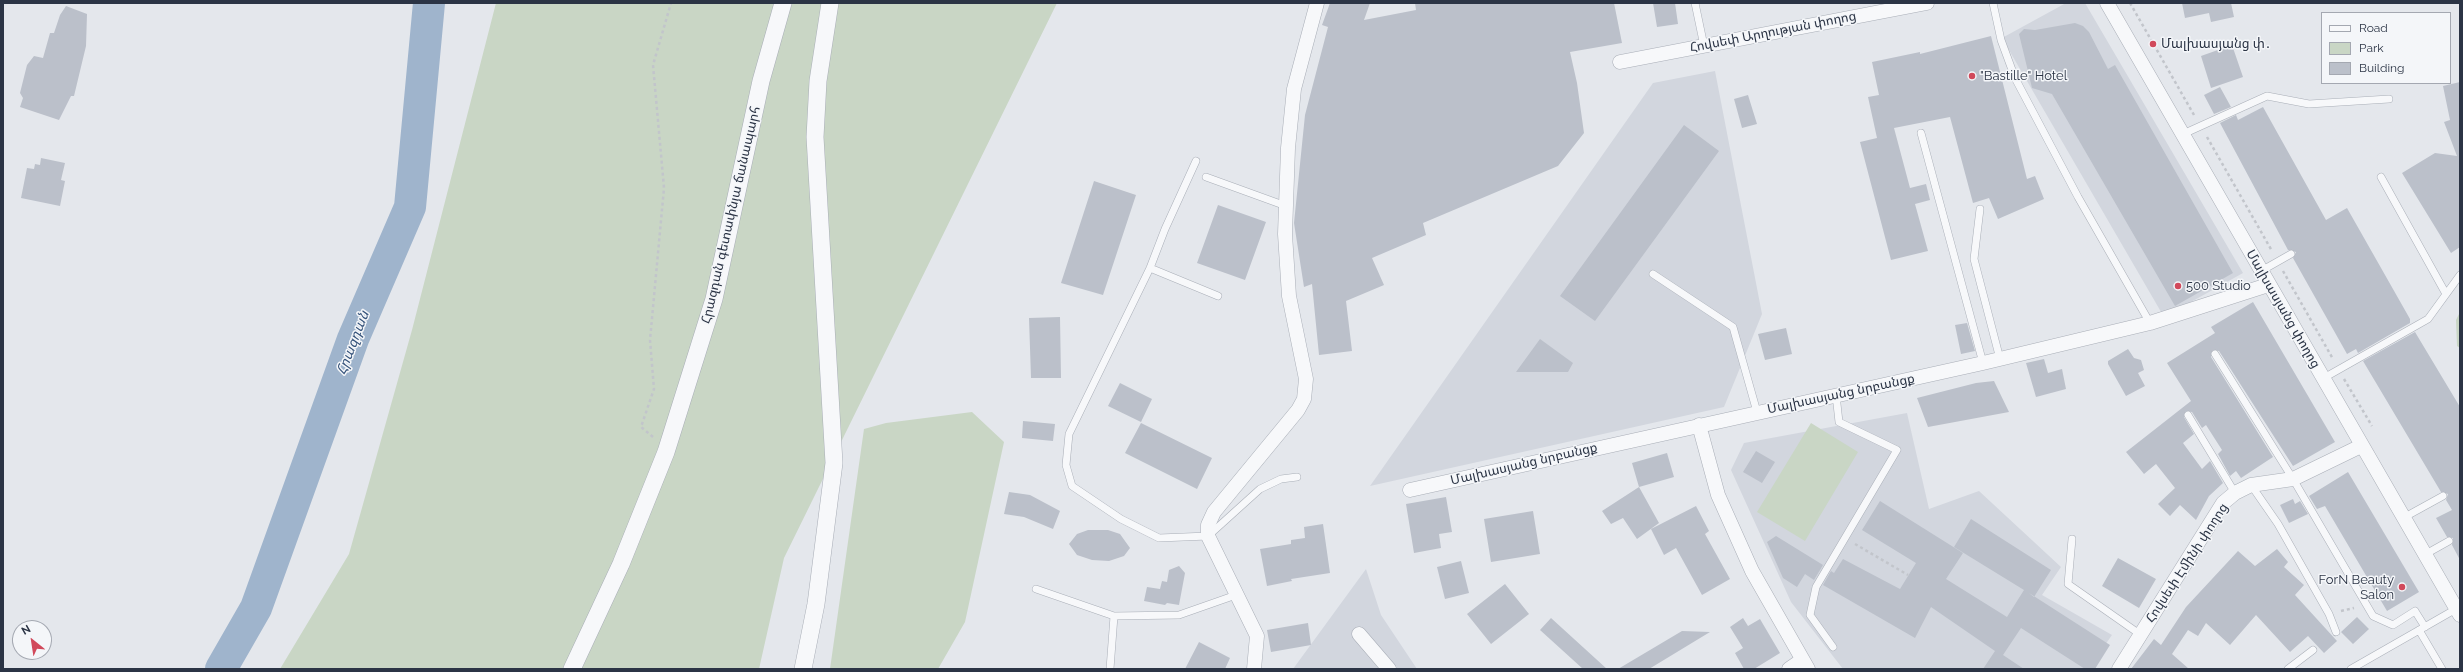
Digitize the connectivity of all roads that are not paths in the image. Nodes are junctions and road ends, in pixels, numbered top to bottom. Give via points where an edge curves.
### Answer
1 (783, 3) edge
2 (830, 3) edge
3 (1317, 3) edge
4 (1695, 3) edge
5 (1927, 3) edge
6 (1993, 3) edge
7 (2107, 3) edge
8 (1907, 5) edge
9 (1704, 46) junction
10 (1620, 62) dead end
11 (2389, 99) dead end
12 (1921, 132) dead end
13 (2183, 134) junction
14 (1196, 161) dead end
15 (1206, 177) dead end
16 (2381, 177) dead end
17 (1286, 206) junction
18 (1980, 209) dead end
19 (2291, 254) dead end
20 (1150, 268) junction
21 (2261, 271) junction
22 (1653, 274) dead end
23 (2460, 275) edge
24 (2268, 285) junction
25 (2446, 294) junction
26 (1218, 296) dead end
27 (2150, 323) junction
28 (2215, 354) dead end
29 (2000, 359) junction
30 (1983, 363) junction
31 (2322, 379) junction
32 (1836, 395) junction
33 (1757, 412) junction
34 (2188, 415) dead end
35 (1699, 425) junction
36 (2361, 446) junction
37 (1298, 478) dead end
38 (2293, 480) junction
39 (2252, 485) junction
40 (1410, 490) dead end
41 (2234, 493) junction
42 (2443, 496) dead end
43 (2403, 518) junction
44 (1208, 536) junction
45 (2072, 539) dead end
46 (2449, 541) dead end
47 (2424, 555) junction
48 (1036, 589) dead end
49 (1236, 595) junction
50 (2458, 612) edge
51 (1114, 616) junction
52 (2422, 629) junction
53 (2336, 632) dead end
54 (1359, 634) dead end
55 (2140, 635) junction
56 (1833, 647) dead end
57 (2313, 650) dead end
58 (1805, 665) edge
59 (572, 669) edge
60 (803, 669) edge
61 (1110, 669) edge
62 (1254, 669) edge
63 (1389, 669) edge
64 (1789, 669) edge
65 (2119, 669) edge
66 (2288, 669) edge
67 (2351, 669) edge
68 (2442, 669) edge

1 - 59 street, Հրազդան գետափնյա ճանապարհ via 761,81 714,299 666,452 621,564
2 - 60 street via 818,82 815,137 834,463 816,604
3 - 17 street via 1294,89
4 - 9 lane
5 - 8 street, Հովսեփ Արղության փողոց
6 - 27 lane via 2000,40 2015,78 2078,197
7 - 13 street, Մալխասյանց փողոց
8 - 9 street, Հովսեփ Արղության փողոց
9 - 10 street, Հովսեփ Արղության փողոց
11 - 13 lane via 2309,104 2267,96
12 - 30 lane
13 - 21 street, Մալխասյանց փողոց
14 - 20 lane
15 - 17 lane
16 - 25 lane
17 - 44 street via 1289,296 1306,379 1304,399 1289,422 1214,512 1208,525
18 - 29 lane via 1974,259
19 - 21 lane
20 - 26 lane
20 - 44 lane via 1069,434 1066,465 1072,486 1076,490 1122,519 1159,538
21 - 24 street, Մալխասյանց փողոց
22 - 33 lane via 1733,327
23 - 25 lane
24 - 27 street, Մալխասյանց նրբանցք
24 - 31 street, Մալխասյանց փողոց
25 - 31 lane via 2428,319
27 - 29 street, Մալխասյանց նրբանցք
28 - 38 lane
29 - 30 street, Մալխասյանց նրբանցք
30 - 32 street, Մալխասյանց նրբանցք
31 - 36 street, Մալխասյանց փողոց
32 - 33 street, Մալխասյանց նրբանցք
32 - 56 lane via 1840,422 1897,450 1816,587 1810,615
33 - 35 street, Մալխասյանց նրբանցք
34 - 41 lane
35 - 40 street, Մալխասյանց նրբանցք
35 - 58 street via 1718,495 1752,571
36 - 38 street, Հովսեփ Էմինի փողոց
36 - 43 street, Մալխասյանց փողոց
37 - 44 lane via 1281,479 1260,489
38 - 39 street, Հովսեփ Էմինի փողոց
38 - 52 lane via 2373,616 2393,624 2415,611
39 - 41 street, Հովսեփ Էմինի փողոց
39 - 53 lane via 2278,524 2329,614
41 - 55 street, Հովսեփ Էմինի փողոց via 2223,504
42 - 43 lane
43 - 47 street, Մալխասյանց փողոց
44 - 49 street
45 - 55 lane via 2068,584
46 - 47 lane
47 - 50 street, Մալխասյանց փողոց
48 - 51 lane
49 - 51 lane via 1179,615
49 - 62 street via 1257,636
50 - 52 lane
51 - 61 lane
52 - 67 lane
52 - 68 lane
54 - 63 street
55 - 65 street, Հովսեփ Էմինի փողոց
57 - 66 lane
58 - 64 street

